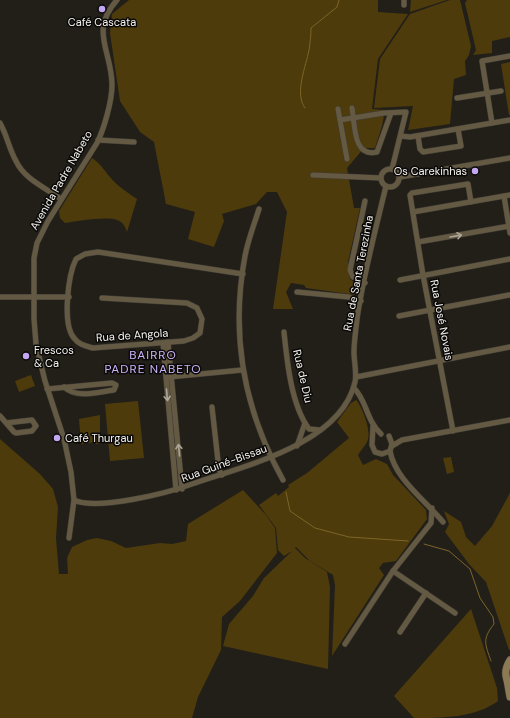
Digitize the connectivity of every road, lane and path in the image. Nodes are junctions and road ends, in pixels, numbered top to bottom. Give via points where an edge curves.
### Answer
1 (117, 0) edge
2 (510, 56) edge
3 (501, 91) dead end
4 (487, 93) junction
5 (457, 98) dead end
6 (352, 108) dead end
7 (338, 109) dead end
8 (391, 113) junction
9 (379, 114) junction
10 (354, 118) junction
11 (340, 120) junction
12 (510, 120) edge
13 (0, 123) edge
14 (386, 124) junction
15 (492, 124) junction
16 (458, 129) junction
17 (401, 136) junction
18 (418, 136) junction
19 (98, 140) junction
20 (134, 142) dead end
21 (510, 158) edge
22 (347, 159) dead end
23 (392, 168) junction
24 (313, 175) dead end
25 (400, 177) junction
26 (381, 178) junction
27 (386, 186) junction
28 (510, 195) edge
29 (504, 196) junction
30 (61, 199) junction
31 (364, 201) dead end
32 (472, 202) junction
33 (259, 209) dead end
34 (413, 212) junction
35 (509, 226) edge
36 (510, 233) edge
37 (418, 242) junction
38 (510, 259) edge
39 (243, 274) junction
40 (423, 275) junction
41 (400, 280) dead end
42 (365, 283) junction
43 (297, 292) dead end
44 (509, 295) dead end
45 (34, 296) junction
46 (0, 297) edge
47 (69, 297) junction
48 (102, 298) dead end
49 (361, 301) junction
50 (429, 310) junction
51 (399, 316) dead end
52 (284, 332) dead end
53 (165, 342) junction
54 (510, 347) edge
55 (440, 361) junction
56 (242, 370) junction
57 (166, 377) junction
58 (172, 377) junction
59 (356, 377) junction
60 (64, 387) junction
61 (354, 388) junction
62 (47, 389) junction
63 (212, 407) dead end
64 (0, 416) edge
65 (510, 420) edge
66 (6, 423) junction
67 (305, 424) junction
68 (373, 426) junction
69 (321, 430) junction
70 (453, 431) junction
71 (381, 434) junction
72 (389, 436) junction
73 (372, 440) junction
74 (402, 440) junction
75 (297, 446) junction
76 (391, 449) junction
77 (380, 454) junction
78 (270, 457) junction
79 (392, 462) junction
80 (222, 475) junction
81 (283, 480) dead end
82 (182, 489) junction
83 (176, 490) junction
84 (74, 500) junction
85 (432, 508) junction
86 (431, 523) junction
87 (69, 538) dead end
88 (393, 571) junction
89 (426, 593) junction
90 (455, 613) dead end
91 (400, 632) dead end
92 (345, 644) dead end
93 (510, 660) edge
94 (508, 682) edge
95 (510, 696) edge

1 - 19 street, Avenida Padre Nabeto via 107,12 103,24 103,38 112,86
2 - 4 street via 482,61
3 - 4 street
4 - 5 street
4 - 15 street
6 - 10 street
7 - 11 street
8 - 9 street
8 - 14 street
8 - 17 street via 406,112
9 - 10 street
9 - 14 street
10 - 11 street
10 - 14 street via 360,149 365,152 377,152
11 - 22 street
12 - 15 street
13 - 30 street via 20,169
15 - 16 street
16 - 18 street
16 - 18 street via 461,146 423,152
17 - 18 street
17 - 23 street
19 - 20 street
19 - 30 street, Avenida Padre Nabeto
21 - 25 street
23 - 25 street
23 - 26 street via 385,170
24 - 26 street
25 - 27 street via 393,187
26 - 27 street
27 - 42 street, Rua de Santa Terezinha
28 - 29 street
29 - 32 street
29 - 35 street
30 - 45 street, Avenida Padre Nabeto via 35,251
31 - 42 street via 350,270 353,277
32 - 34 street
32 - 34 street, Rua José Novais via 468,184 412,193 410,195
33 - 39 street via 245,256
34 - 37 street, Rua José Novais
35 - 36 street
37 -> 35 street
37 - 40 street, Rua José Novais
38 - 40 street
39 - 47 street, Rua de Angola via 98,252 85,254 76,259 72,268
39 - 56 street via 239,307
40 - 41 street
40 - 50 street, Rua José Novais
42 - 49 street, Rua de Santa Terezinha
43 - 49 street via 349,297
44 - 50 street
45 - 46 street
45 - 47 street
45 - 62 street, Avenida Padre Nabeto via 36,344
47 - 53 street, Rua de Angola via 69,329 82,345 93,348
48 - 53 street, Rua de Angola via 187,304 197,308 202,319 200,333 193,338
49 - 59 street, Rua de Santa Terezinha via 354,351
50 - 51 street
50 - 55 street, Rua José Novais
52 - 67 street, Rua de Diu via 294,392
53 - 57 street
53 - 58 street
54 - 55 street
55 - 59 street
55 - 70 street, Rua José Novais
56 - 58 street
56 - 78 street via 250,402
57 - 58 street
57 -> 83 street
82 -> 58 street
59 - 61 street, Rua de Santa Terezinha
60 - 60 street via 70,392 84,394 114,390 116,385 112,383
60 - 62 street
61 - 68 street
61 - 69 street, Rua Guiné-Bissau via 339,414
62 - 84 street, Avenida Padre Nabeto via 67,450
63 - 80 street via 219,470
64 - 66 street
65 - 70 street
66 - 66 street via 32,420 36,426 32,431 17,433
67 - 69 street via 309,429
67 - 75 street
68 - 71 street
68 - 73 street
69 - 75 street, Rua Guiné-Bissau
70 - 74 street
71 - 72 street
71 - 73 street
72 - 74 street
72 - 76 street
73 - 77 street via 373,448
74 - 76 street
75 - 78 street, Rua Guiné-Bissau
76 - 77 street
76 - 79 street
77 - 79 street
78 - 80 street, Rua Guiné-Bissau
78 - 81 street
79 - 85 street
80 - 82 street, Rua Guiné-Bissau
82 - 83 street, Rua Guiné-Bissau
83 - 84 street, Rua Guiné-Bissau via 118,501
84 - 87 street, Avenida Padre Nabeto
85 - 86 street
85 - 86 street via 443,522
86 - 88 street
88 - 89 street
88 - 92 street
89 - 90 street
89 - 91 street
93 - 94 street via 506,671
94 - 95 street

